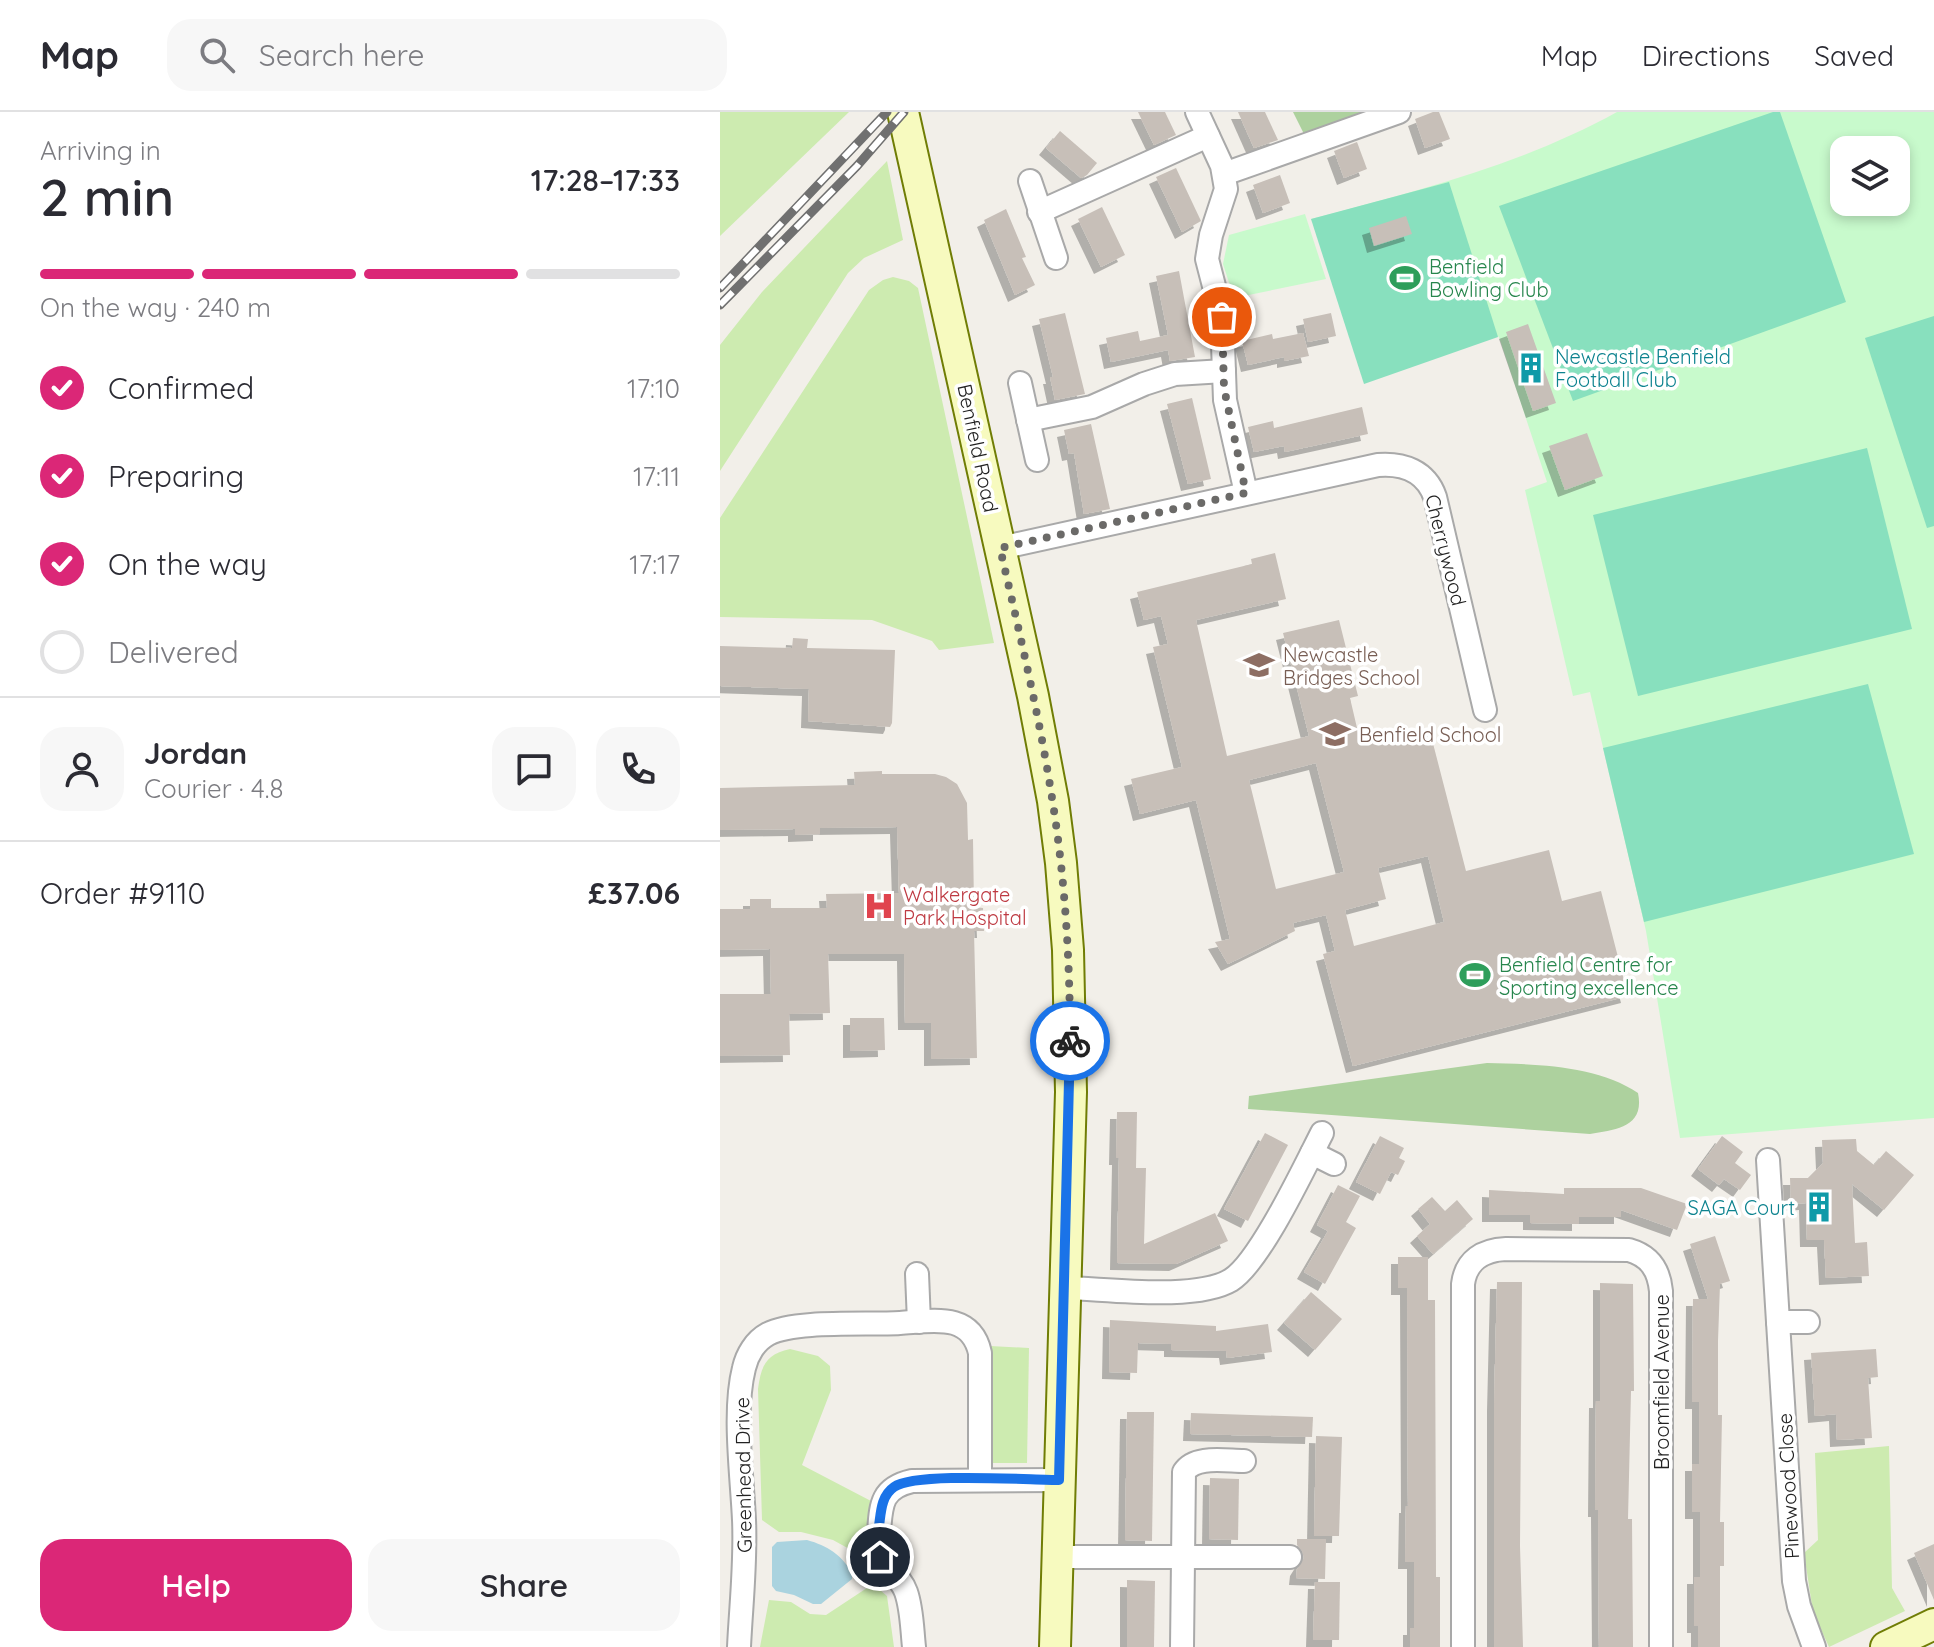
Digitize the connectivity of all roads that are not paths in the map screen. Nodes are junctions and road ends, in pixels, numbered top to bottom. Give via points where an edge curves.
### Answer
1 (903, 112) edge
2 (1197, 112) edge
3 (1399, 112) edge
4 (1208, 136) junction
5 (1224, 174) junction
6 (1030, 181) dead end
7 (1039, 212) junction
8 (1056, 258) dead end
9 (1224, 371) junction
10 (1020, 383) dead end
11 (1028, 420) junction
12 (1037, 460) dead end
13 (1246, 493) junction
14 (1000, 548) junction
15 (1485, 710) dead end
16 (1768, 1160) dead end
17 (1334, 1164) dead end
18 (917, 1274) dead end
19 (1066, 1288) junction
20 (919, 1322) junction
21 (1778, 1322) junction
22 (1808, 1322) dead end
23 (1244, 1461) dead end
24 (980, 1480) junction
25 (1059, 1480) junction
26 (1058, 1557) junction
27 (1182, 1557) junction
28 (1290, 1557) dead end
29 (1934, 1624) edge
30 (739, 1647) edge
31 (914, 1647) edge
32 (1055, 1647) edge
33 (1182, 1647) edge
34 (1463, 1647) edge
35 (1661, 1647) edge
36 (1814, 1647) edge
37 (1886, 1647) edge

1 - 14 street, Benfield Road
2 - 4 street
3 - 5 street
4 - 5 street
4 - 7 street
5 - 9 street via 1224,200 1207,259 1224,331
6 - 7 street
7 - 8 street
9 - 11 street via 1175,374 1092,407
9 - 13 street via 1225,400
10 - 11 street
11 - 12 street
13 - 14 street, Cherrywood
13 - 15 street, Cherrywood via 1378,465 1408,467 1423,477 1435,497
14 - 19 street, Benfield Road via 1042,739 1065,905 1071,1077
16 - 21 street, Pinewood Close
17 - 19 street via 1317,1143 1259,1249 1230,1281 1198,1291
18 - 20 street
19 - 25 street, Benfield Road
20 - 24 street, Greenhead Drive via 960,1324 978,1343
20 - 30 street, Greenhead Drive via 788,1328 763,1337 747,1357 740,1428 745,1546
21 - 22 street
21 - 36 street, Pinewood Close via 1794,1581
23 - 27 street via 1188,1466 1183,1478
24 - 25 street
24 - 31 street via 912,1481 893,1488 883,1502 878,1551 904,1586
25 - 26 street, Benfield Road
26 - 27 street
26 - 32 street, Benfield Road
27 - 28 street
27 - 33 street
29 - 37 street
34 - 35 street, Broomfield Avenue via 1463,1284 1474,1259 1506,1249 1629,1250 1647,1258 1658,1273

